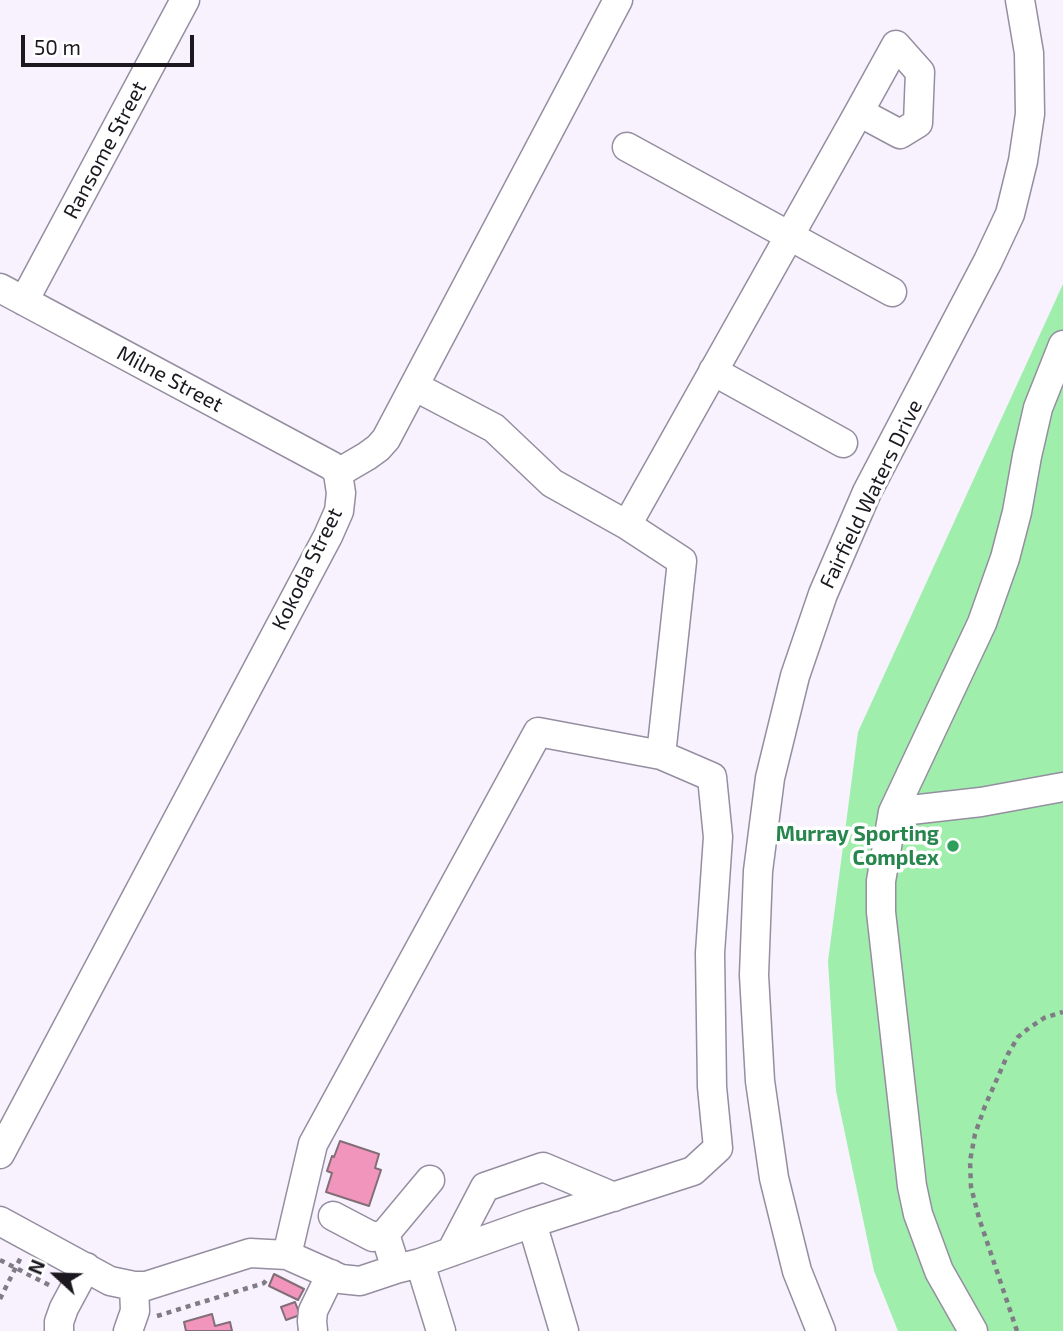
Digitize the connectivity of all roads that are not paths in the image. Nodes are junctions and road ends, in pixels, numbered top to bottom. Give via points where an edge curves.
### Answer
1 (185, 0) edge
2 (618, 0) edge
3 (1020, 0) edge
4 (859, 112) dead end
5 (627, 148) dead end
6 (789, 236) junction
7 (892, 292) dead end
8 (12, 294) edge
9 (1063, 345) edge
10 (713, 371) junction
11 (414, 386) junction
12 (844, 443) dead end
13 (338, 472) junction
14 (627, 524) junction
15 (661, 755) junction
16 (1063, 787) edge
17 (893, 812) junction
18 (0, 1154) edge
19 (430, 1180) dead end
20 (614, 1197) junction
21 (333, 1216) dead end
22 (0, 1221) edge
23 (531, 1223) junction
24 (385, 1234) junction
25 (451, 1252) junction
26 (279, 1264) junction
27 (408, 1266) junction
28 (86, 1267) junction
29 (331, 1274) junction
30 (134, 1286) junction
31 (140, 1324) edge
32 (59, 1331) edge
33 (313, 1331) edge
34 (441, 1331) edge
35 (564, 1331) edge
36 (821, 1331) edge
37 (973, 1331) edge

1 - 8 street, Ransome Street
2 - 11 street
3 - 36 street, Fairfield Waters Drive via 1029,52 1030,114 1010,214 867,492 823,594 795,676 770,778 758,871 754,975 760,1081 774,1178 790,1244
4 - 6 street
5 - 6 street
6 - 7 street
6 - 10 street
8 - 13 street, Milne Street
9 - 17 street via 1038,408 1008,546 987,610
10 - 12 street
10 - 14 street
11 - 13 street via 386,439
11 - 14 street via 494,428 552,484
13 - 18 street, Kokoda Street via 339,511 328,536
14 - 15 street via 682,561
15 - 20 street via 712,777 718,837 710,953 718,1148 692,1171
15 - 26 street via 538,732 313,1144
16 - 17 street
17 - 37 street via 881,881 881,912 912,1186 939,1271
19 - 24 street
20 - 23 street
20 - 25 street via 543,1167 485,1187
21 - 24 street via 373,1237
22 - 28 street
23 - 25 street
23 - 35 street
24 - 27 street
25 - 27 street
26 - 29 street
26 - 30 street via 250,1253
27 - 29 street via 360,1281
27 - 34 street
28 - 30 street
28 - 32 street via 64,1308
29 - 33 street via 313,1311
30 - 31 street

